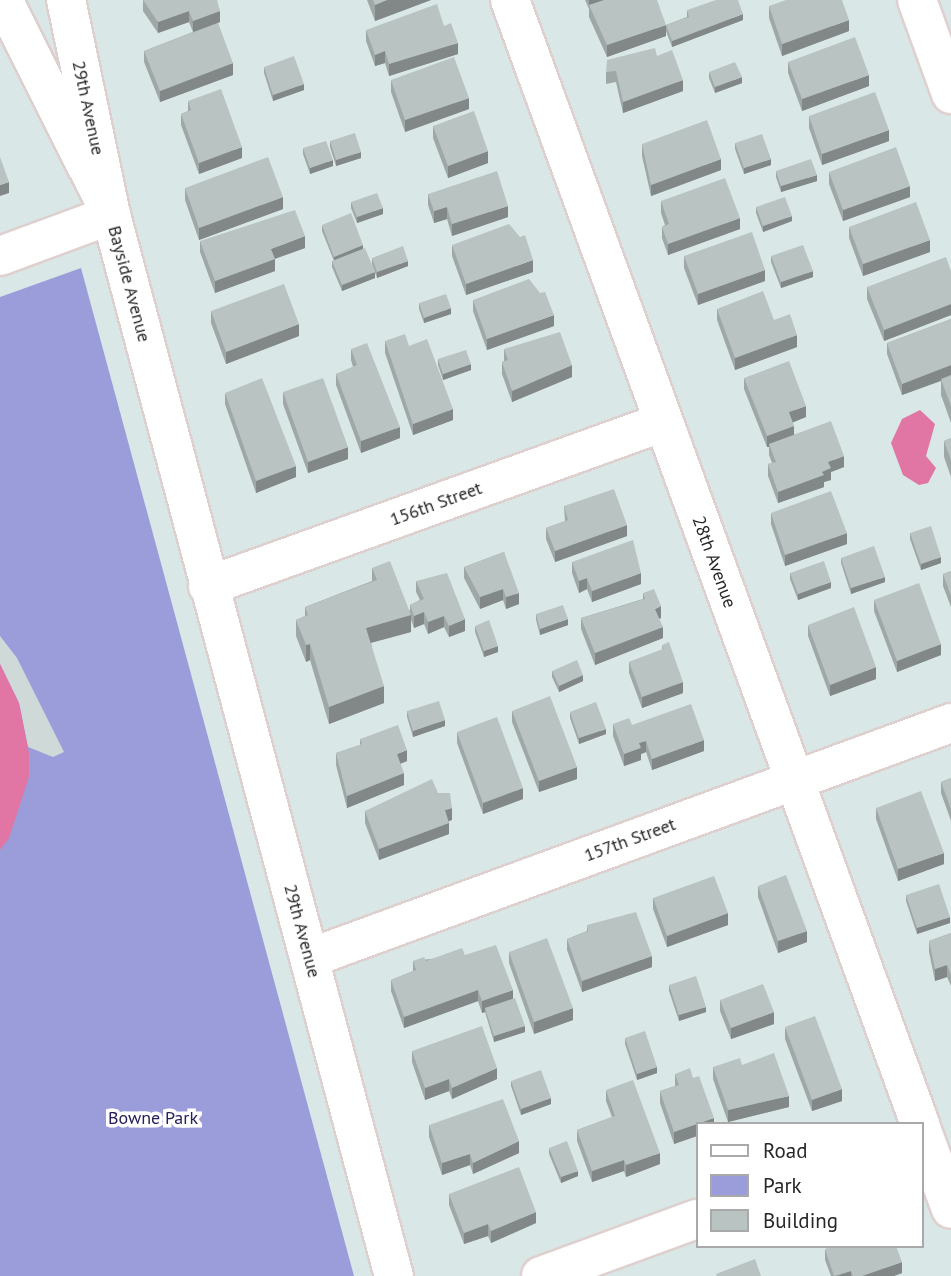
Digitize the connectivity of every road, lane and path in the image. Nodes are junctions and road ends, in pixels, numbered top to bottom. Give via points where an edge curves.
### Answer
1 (3, 0) edge
2 (66, 0) edge
3 (510, 0) edge
4 (917, 0) edge
5 (951, 94) edge
6 (111, 215) junction
7 (0, 256) edge
8 (663, 422) junction
9 (208, 586) junction
10 (951, 723) edge
11 (794, 780) junction
12 (310, 958) junction
13 (919, 1122) edge
14 (923, 1134) edge
15 (951, 1209) edge
16 (696, 1219) edge
17 (394, 1276) edge
18 (541, 1276) edge

1 - 6 street, Bayside Avenue
2 - 6 street, 29th Avenue
3 - 8 street, 28th Avenue
4 - 5 street
6 - 7 street
6 - 9 street, Bayside Avenue
8 - 9 street, 156th Street
8 - 11 street, 28th Avenue
9 - 12 street, 29th Avenue
10 - 11 street, 157th Street
11 - 12 street, 157th Street
11 - 13 street, 28th Avenue
12 - 17 street, 29th Avenue
14 - 15 street, 28th Avenue
16 - 18 street

